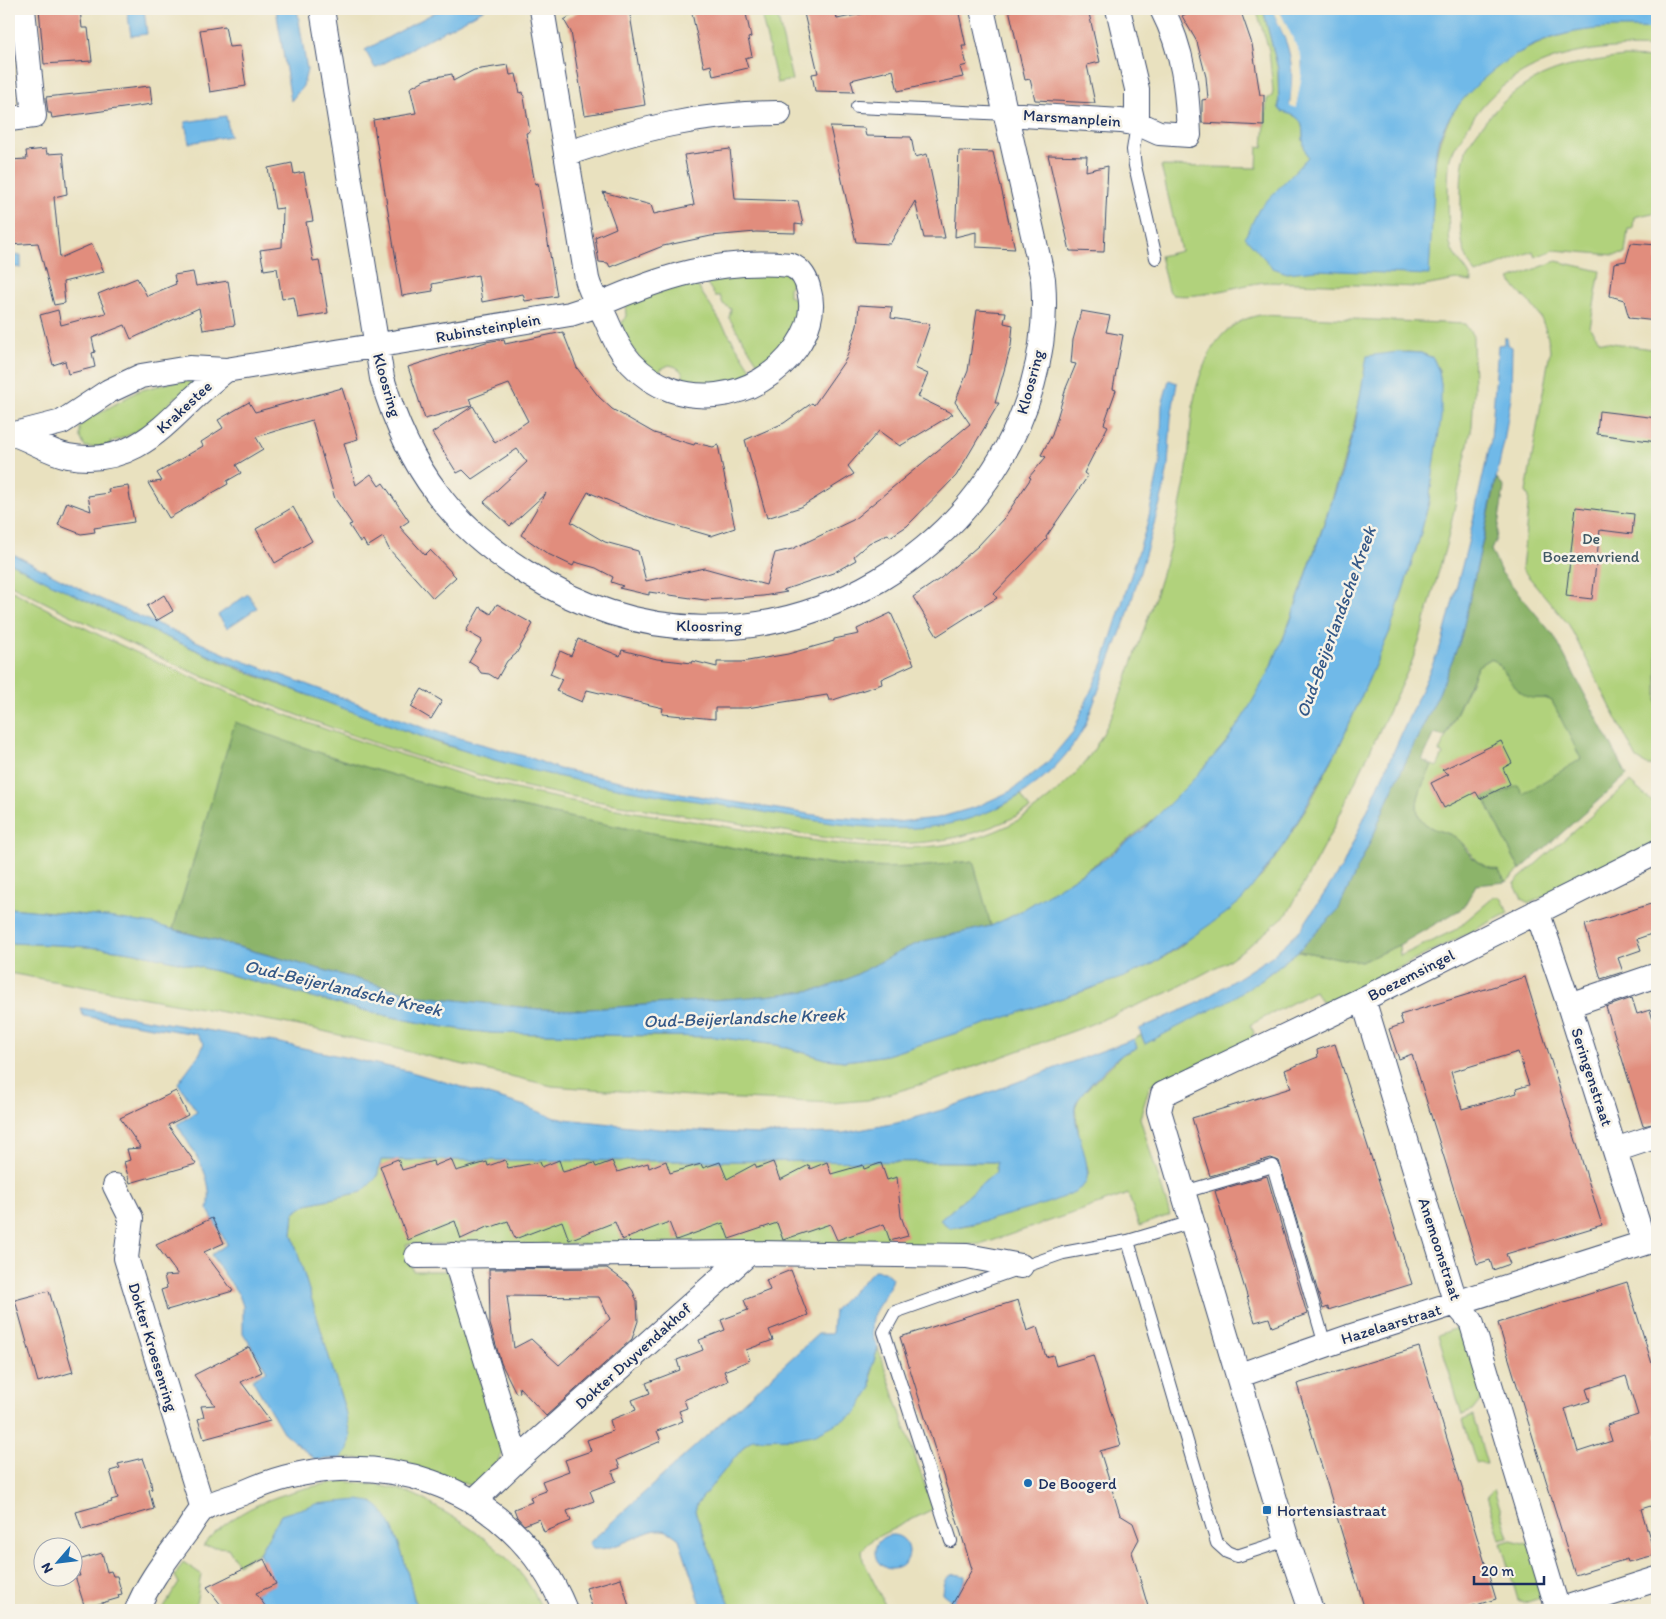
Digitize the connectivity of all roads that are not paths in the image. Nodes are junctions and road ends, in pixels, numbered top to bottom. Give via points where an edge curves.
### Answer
1 (23, 9) edge
2 (322, 9) edge
3 (542, 9) edge
4 (982, 9) edge
5 (1118, 9) edge
6 (1162, 9) edge
7 (857, 107) dead end
8 (779, 113) dead end
9 (1006, 114) junction
10 (9, 119) edge
11 (1137, 124) junction
12 (566, 154) junction
13 (1156, 258) dead end
14 (598, 305) junction
15 (376, 346) junction
16 (226, 370) junction
17 (69, 418) junction
18 (12, 434) edge
19 (83, 458) junction
20 (1657, 852) edge
21 (1537, 911) junction
22 (1657, 976) edge
23 (1363, 999) junction
24 (1569, 1005) junction
25 (1657, 1136) edge
26 (1615, 1150) junction
27 (115, 1186) dead end
28 (1184, 1192) junction
29 (1192, 1222) junction
30 (1128, 1241) junction
31 (1651, 1241) edge
32 (748, 1253) junction
33 (454, 1255) junction
34 (417, 1256) dead end
35 (1021, 1266) junction
36 (1456, 1304) junction
37 (1325, 1345) junction
38 (1240, 1375) junction
39 (517, 1460) junction
40 (473, 1502) junction
41 (203, 1509) junction
42 (1288, 1540) junction
43 (951, 1541) dead end
44 (1657, 1579) edge
45 (137, 1610) edge
46 (565, 1610) edge
47 (1311, 1610) edge
48 (1558, 1610) edge

1 - 10 street via 34,116
2 - 15 street, Kloosring
3 - 12 street
4 - 9 street, Kloosring
5 - 11 street, Marsmanplein via 1137,89
6 - 11 street, Marsmanplein via 1185,70 1189,135 1159,133
7 - 9 lane
8 - 12 street via 721,116 668,124
9 - 11 street, Marsmanplein
9 - 15 street, Kloosring via 1043,290 1039,356 1020,420 985,484 937,538 888,574 814,612 770,624 735,628 660,624 593,608 539,581 480,539 428,480 408,448 393,412
11 - 13 lane, Marsmanplein via 1133,150 1135,166
12 - 14 street via 587,280
14 - 14 street, Rubinsteinplein via 619,347 638,369 674,389 712,397 748,388 785,362 804,335 811,302 808,286 798,268 765,264 723,266 684,273 650,282
14 - 15 street, Rubinsteinplein via 570,314
15 - 16 street, Krakestee
16 - 17 street, Krakestee via 189,368 141,376 99,396
16 - 19 street, Krakestee via 147,440 116,454
17 - 18 street, Krakestee via 42,429
17 - 19 street via 71,440
18 - 19 street, Krakestee via 46,449
20 - 21 street, Boezemsingel
21 - 23 street, Boezemsingel
21 - 24 street, Seringenstraat
22 - 24 street
23 - 28 street, Boezemsingel via 1163,1094 1158,1110
23 - 36 street, Anemoonstraat
24 - 26 street, Seringenstraat
25 - 26 street
26 - 31 street, Seringenstraat
27 - 41 street, Dokter Kroesenring via 131,1218 126,1258
28 - 29 street
28 - 37 lane via 1273,1166
29 - 30 lane
29 - 38 street
30 - 35 lane via 1063,1253
30 - 42 lane via 1217,1543 1226,1552 1237,1556
31 - 36 street, Hazelaarstraat
32 - 33 street
32 - 35 street via 967,1256
32 - 39 street, Dokter Duyvendakhof
33 - 34 street
33 - 39 street
35 - 43 lane via 895,1312 884,1332
36 - 37 street, Hazelaarstraat
36 - 48 street, Anemoonstraat via 1471,1321
37 - 38 street, Hazelaarstraat
38 - 42 street
39 - 40 street, Dokter Duyvendakhof
40 - 41 street via 414,1476 382,1469 349,1467 316,1469 284,1476
40 - 46 street via 524,1544
41 - 45 street via 155,1574
42 - 47 street
44 - 48 street

